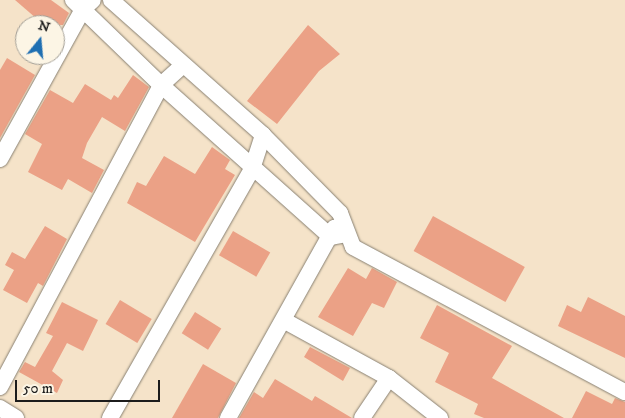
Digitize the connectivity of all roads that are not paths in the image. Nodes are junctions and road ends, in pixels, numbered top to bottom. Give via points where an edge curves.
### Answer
1 (111, 0) edge
2 (83, 3) edge
3 (183, 66) junction
4 (160, 85) junction
5 (263, 135) junction
6 (0, 159) edge
7 (252, 169) junction
8 (338, 236) junction
9 (285, 321) junction
10 (389, 378) junction
11 (0, 387) edge
12 (625, 392) edge
13 (0, 408) edge
14 (16, 418) edge
15 (110, 418) edge
16 (228, 418) edge
17 (362, 418) edge
18 (440, 418) edge

1 - 3 street
2 - 4 street
2 - 6 street
3 - 4 street
3 - 5 street
4 - 7 street
4 - 11 street
5 - 7 street
5 - 8 street via 340,213
7 - 8 street
7 - 15 street
8 - 9 street
8 - 12 street via 379,263
9 - 10 street
9 - 16 street
10 - 17 street
10 - 18 street
13 - 14 street

